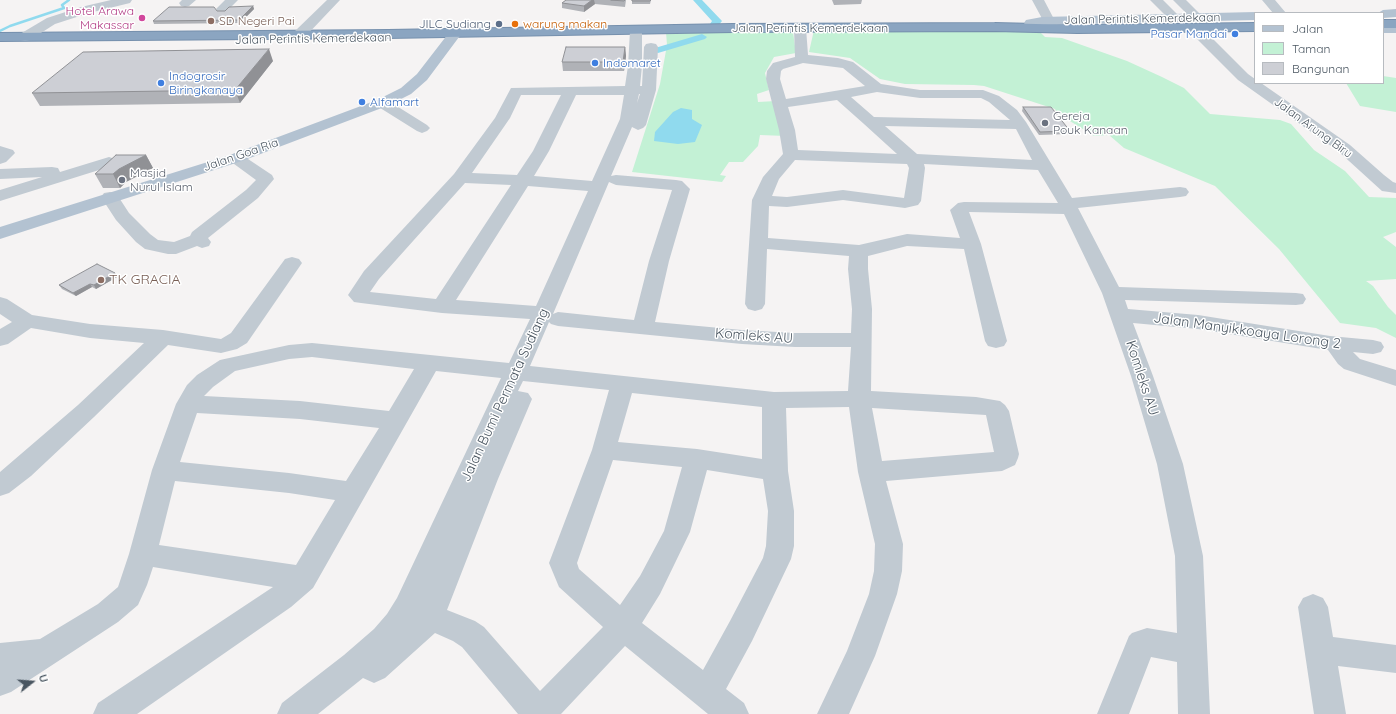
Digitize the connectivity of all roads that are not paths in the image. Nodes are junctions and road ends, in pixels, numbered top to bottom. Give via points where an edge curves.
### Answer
1 (126, 0) edge
2 (232, 0) edge
3 (334, 0) edge
4 (1038, 0) edge
5 (1156, 0) edge
6 (1179, 0) edge
7 (1268, 0) edge
8 (222, 9) edge
9 (1279, 12) edge
10 (1396, 13) edge
11 (1384, 14) edge
12 (1254, 16) edge
13 (1175, 18) junction
14 (1396, 18) edge
15 (1384, 19) edge
16 (1049, 20) junction
17 (1254, 20) edge
18 (1197, 24) junction
19 (1384, 24) edge
20 (1396, 24) edge
21 (1032, 26) junction
22 (1254, 27) edge
23 (1384, 29) edge
24 (1396, 29) edge
25 (1254, 30) edge
26 (637, 31) junction
27 (800, 31) junction
28 (298, 35) junction
29 (454, 35) junction
30 (0, 37) edge
31 (25, 37) junction
32 (0, 44) edge
33 (802, 59) junction
34 (878, 88) junction
35 (571, 90) junction
36 (640, 90) junction
37 (840, 95) junction
38 (382, 103) junction
39 (778, 104) junction
40 (869, 121) junction
41 (1021, 125) junction
42 (422, 128) dead end
43 (0, 151) edge
44 (791, 155) junction
45 (236, 158) junction
46 (0, 159) edge
47 (913, 159) junction
48 (109, 162) edge
49 (1043, 165) junction
50 (77, 172) junction
51 (0, 174) edge
52 (460, 178) junction
53 (523, 180) junction
54 (608, 183) junction
55 (1396, 188) edge
56 (1180, 192) dead end
57 (0, 196) edge
58 (110, 197) junction
59 (761, 200) junction
60 (1069, 206) junction
61 (0, 233) edge
62 (758, 243) junction
63 (972, 244) junction
64 (859, 251) junction
65 (292, 263) dead end
66 (1112, 293) junction
67 (1296, 299) dead end
68 (0, 304) edge
69 (755, 304) dead end
70 (442, 306) junction
71 (1120, 315) junction
72 (550, 316) junction
73 (28, 321) junction
74 (643, 327) junction
75 (163, 337) junction
76 (0, 339) edge
77 (862, 340) junction
78 (996, 341) dead end
79 (1334, 343) junction
80 (1373, 347) dead end
81 (429, 363) junction
82 (524, 373) junction
83 (1396, 378) edge
84 (623, 384) junction
85 (859, 399) junction
86 (774, 400) junction
87 (188, 404) junction
88 (395, 421) junction
89 (604, 450) junction
90 (697, 459) junction
91 (165, 470) junction
92 (775, 471) junction
93 (871, 472) junction
94 (0, 486) edge
95 (354, 493) junction
96 (143, 554) junction
97 (303, 578) junction
98 (1313, 607) dead end
99 (418, 612) junction
100 (623, 626) junction
101 (1321, 650) junction
102 (46, 653) junction
103 (1193, 653) junction
104 (0, 657) edge
105 (1396, 659) edge
106 (0, 681) edge
107 (707, 693) junction
108 (109, 714) edge
109 (293, 714) edge
110 (316, 714) edge
111 (539, 714) edge
112 (733, 714) edge
113 (833, 714) edge
114 (1113, 714) edge
115 (1194, 714) edge
116 (1330, 714) edge

1 - 31 street via 51,21
2 - 8 street
3 - 28 street
4 - 16 street
5 - 13 street
6 - 18 street, Jalan Arung Biru
7 - 9 street
10 - 11 main road
12 - 18 main road, Jalan Perintis Kemerdekaan
13 - 16 main road, Jalan Perintis Kemerdekaan
13 - 18 main road, Jalan Perintis Kemerdekaan
14 - 15 highway
16 - 21 main road, Jalan Perintis Kemerdekaan via 1038,21
17 - 21 highway, Jalan Perintis Kemerdekaan
18 - 21 main road, Jalan Perintis Kemerdekaan via 1050,31
18 - 25 main road, Jalan Perintis Kemerdekaan
18 - 55 street, Jalan Arung Biru via 1243,77 1344,148 1378,179
19 - 20 highway
21 - 22 highway, Jalan Perintis Kemerdekaan
21 - 27 highway, Jalan Perintis Kemerdekaan
23 - 24 main road
26 - 27 highway, Jalan Perintis Kemerdekaan
26 - 29 highway, Jalan Perintis Kemerdekaan via 611,34
26 - 36 street, Jalan Bumi Permata Sudiang via 636,66
27 - 33 street
28 - 29 highway, Jalan Perintis Kemerdekaan
28 - 31 highway, Jalan Perintis Kemerdekaan
29 - 32 highway, Jalan Perintis Kemerdekaan
29 - 38 main road, Jalan Goa Ria via 422,77 406,91
30 - 31 highway, Jalan Perintis Kemerdekaan
33 - 34 street, Komleks AU via 848,65
33 - 39 street, Komleks AU via 781,64 774,70 773,82
34 - 37 street, Komleks AU
34 - 41 street, Komleks AU via 920,94 985,95 1007,108
35 - 36 street
35 - 52 street via 515,92 501,120
35 - 53 street via 548,139
36 - 54 street, Jalan Bumi Permata Sudiang
37 - 39 street, Komleks AU
37 - 40 street
38 - 42 street
38 - 45 main road, Jalan Goa Ria
39 - 44 street, Komleks AU via 787,130
40 - 41 street
40 - 47 street
41 - 49 street, Komleks AU
43 - 46 street via 7,153
44 - 47 street
44 - 59 street via 771,177
45 - 58 main road, Jalan Goa Ria
45 - 58 street via 266,179 266,182 199,236 200,241 176,248 152,245 122,216
47 - 49 street
47 - 59 street via 917,168 913,199 908,203 843,195 787,202
48 - 50 street
49 - 60 street, Komleks AU
50 - 51 street
50 - 57 street
52 - 53 street
52 - 70 street, Komleks AU via 371,275 358,295
53 - 54 street
53 - 70 street
54 - 72 street, Jalan Bumi Permata Sudiang
54 - 74 street via 676,185 681,189
56 - 60 street
58 - 61 main road, Jalan Goa Ria
59 - 62 street
60 - 63 street via 962,207 959,210
60 - 66 street, Komleks AU
62 - 64 street
62 - 69 street
63 - 64 street via 907,240
63 - 78 street
64 - 77 street
65 - 75 street via 239,338 229,344 221,346
66 - 67 street
66 - 71 street, Komleks AU
68 - 73 street
70 - 72 street, Komleks AU
71 - 79 street, Jalan Manyikkoaya Lorong 2 via 1198,322
71 - 103 street, Komleks AU via 1170,464 1189,556
72 - 74 street, Komleks AU
72 - 82 street, Jalan Bumi Permata Sudiang
73 - 75 street via 90,331
73 - 76 street
74 - 77 street, Komleks AU via 795,340
75 - 94 street via 86,411
77 - 85 street
79 - 80 street, Jalan Manyikkoaya Lorong 2
79 - 83 street via 1352,364
81 - 82 street
81 - 87 street via 312,350 288,352 228,365 205,381
81 - 88 street
82 - 84 street
82 - 99 street, Jalan Bumi Permata Sudiang
84 - 86 street
84 - 89 street
85 - 86 street
85 - 93 street
85 - 93 street via 992,407 998,414 1007,454 1002,461 994,463
86 - 92 street
87 - 88 street via 300,410
87 - 91 street
88 - 95 street
89 - 90 street
89 - 100 street via 564,568 569,578
90 - 92 street
90 - 100 street via 677,532 650,585
91 - 95 street via 290,483
91 - 96 street
92 - 107 street via 782,535 777,559
93 - 113 street via 888,544 888,571 883,594 860,656
95 - 97 street
96 - 97 street
96 - 102 street via 128,596 108,614
97 - 108 street via 248,621
98 - 101 street
99 - 109 street, Jalan Bumi Permata Sudiang via 397,624 385,639 355,665
99 - 110 street, Jalan Bumi Permata Sudiang via 416,632
99 - 111 street via 473,637
100 - 107 street
100 - 111 street
101 - 105 street
101 - 116 street
102 - 104 street
102 - 106 street
103 - 114 street via 1161,644 1143,643
103 - 115 street, Komleks AU
107 - 112 street

